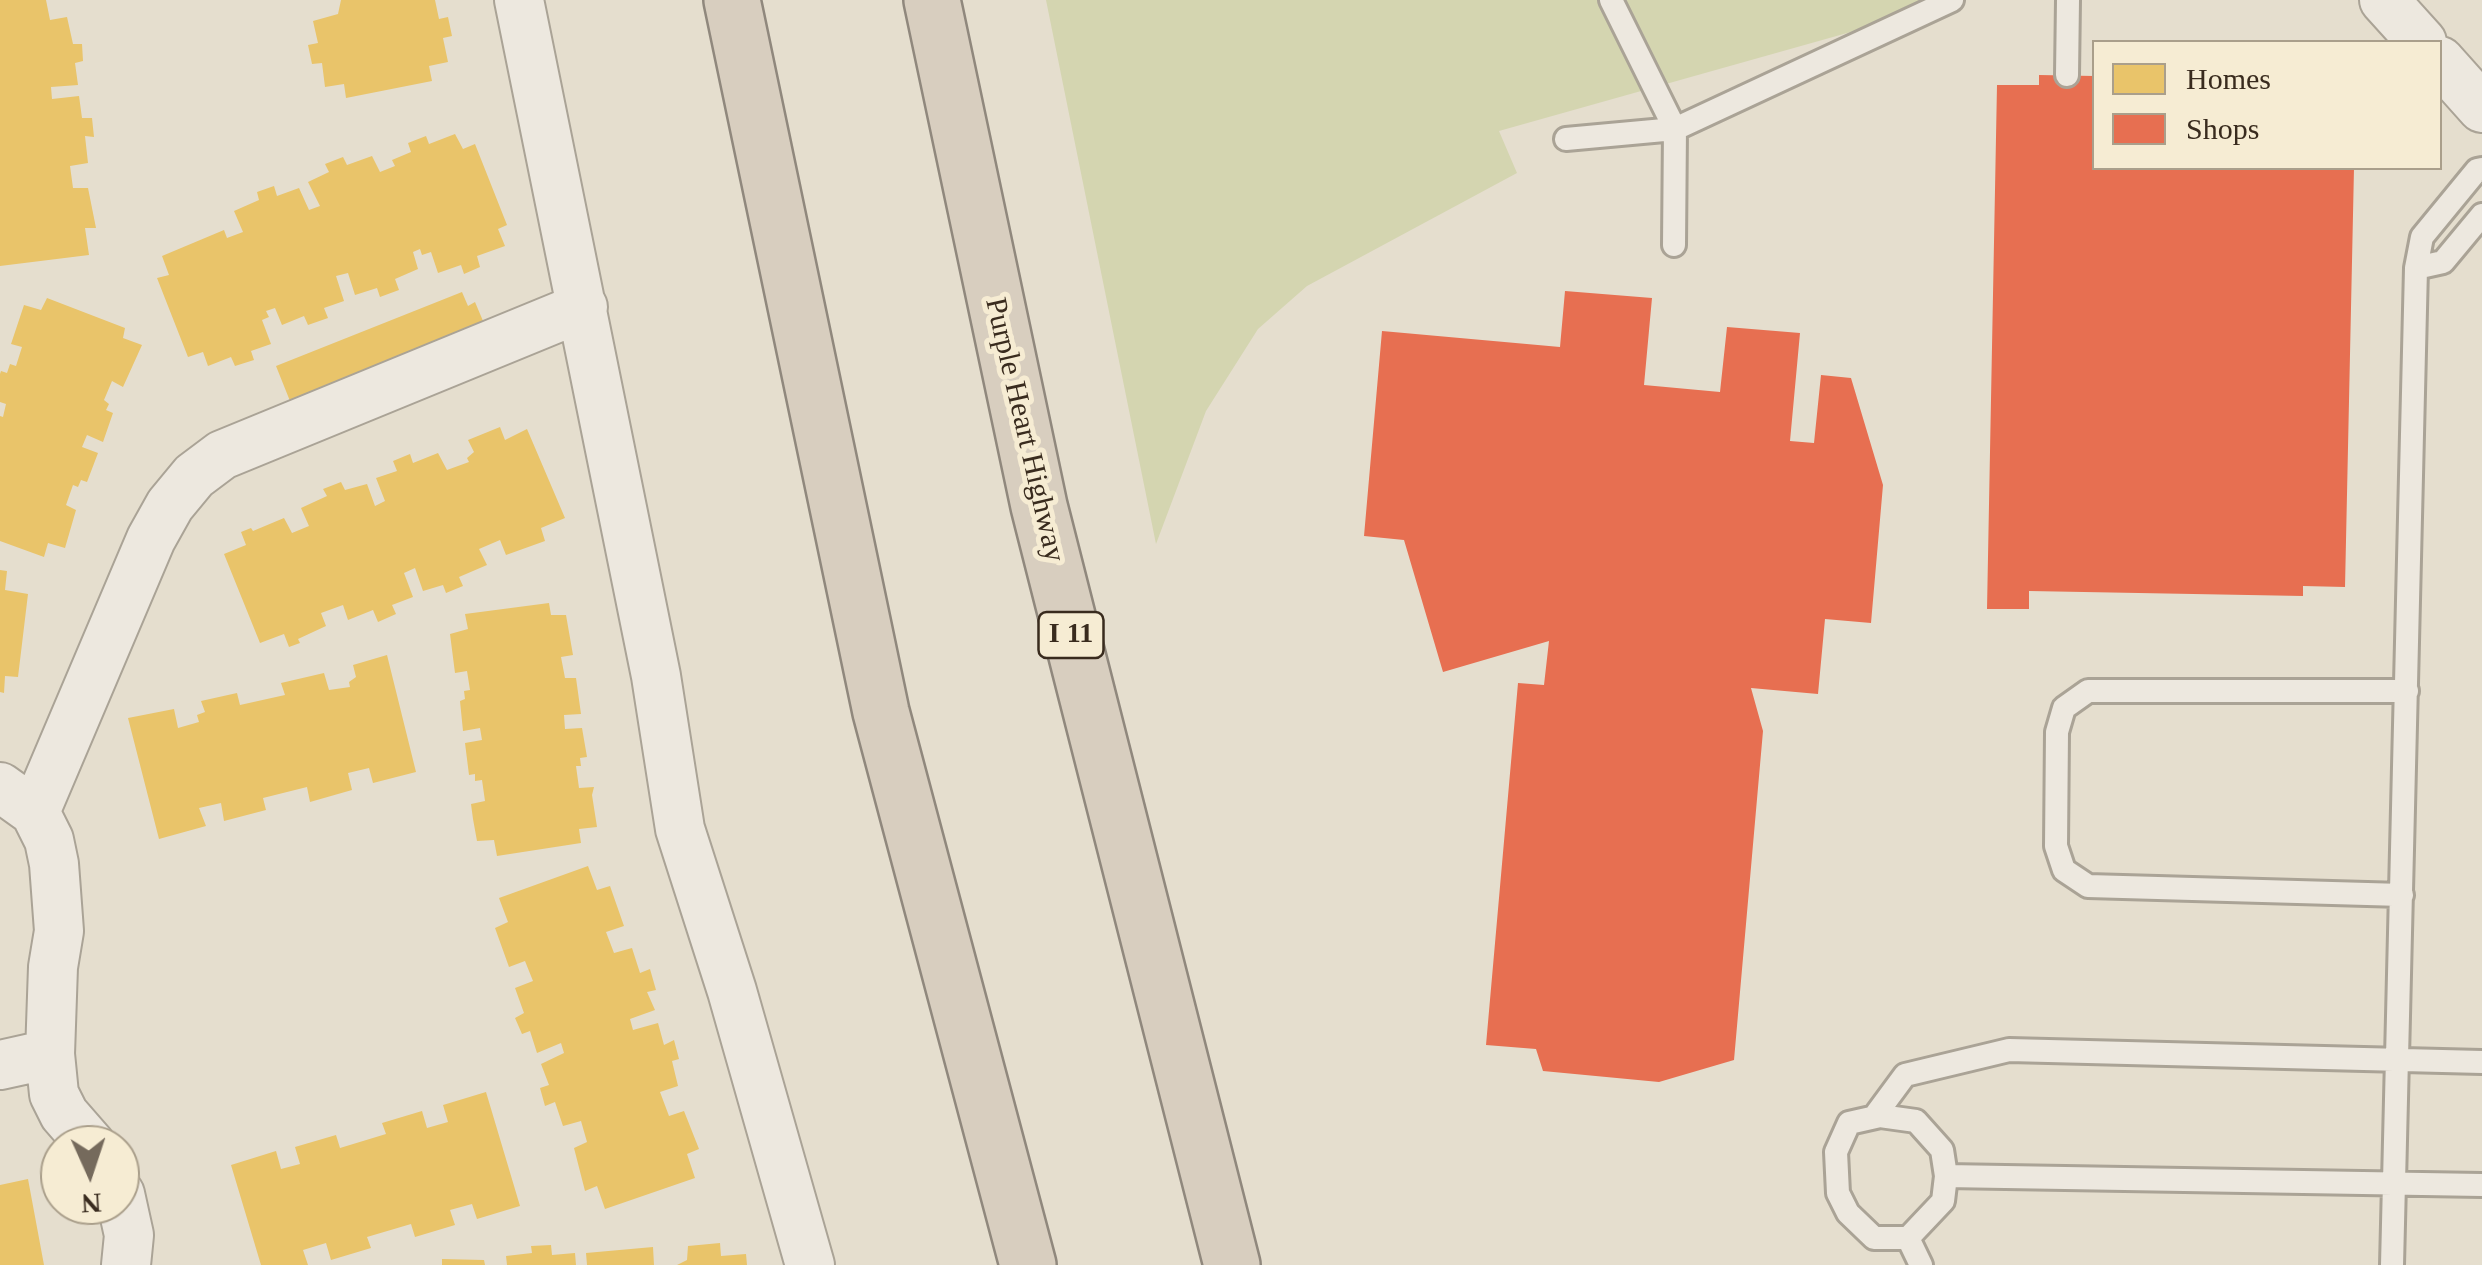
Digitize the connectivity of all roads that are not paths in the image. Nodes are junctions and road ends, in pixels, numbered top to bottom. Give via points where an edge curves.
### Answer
1 (519, 0) edge
2 (732, 0) edge
3 (932, 0) edge
4 (1612, 0) edge
5 (1952, 0) edge
6 (2068, 0) edge
7 (2384, 0) edge
8 (2420, 40) edge
9 (2442, 63) edge
10 (2067, 75) dead end
11 (2482, 108) edge
12 (1674, 130) junction
13 (1566, 139) dead end
14 (2482, 169) edge
15 (2482, 215) edge
16 (1674, 245) dead end
17 (2416, 268) junction
18 (583, 306) junction
19 (2407, 691) junction
20 (17, 800) edge
21 (2402, 895) junction
22 (50, 1054) junction
23 (2398, 1058) junction
24 (2482, 1062) edge
25 (0, 1066) edge
26 (1874, 1118) junction
27 (74, 1125) edge
28 (1946, 1176) junction
29 (2394, 1184) junction
30 (2482, 1186) edge
31 (126, 1225) edge
32 (1908, 1238) junction
33 (126, 1265) edge
34 (810, 1265) edge
35 (1028, 1265) edge
36 (1232, 1265) edge
37 (1921, 1265) edge
38 (2392, 1265) edge

1 - 18 street
2 - 35 highway via 882,712
3 - 36 highway, Purple Heart Highway / I 11 via 1038,506
4 - 12 lane
5 - 12 lane
6 - 10 lane
7 - 8 street
9 - 11 street
12 - 13 lane
12 - 16 lane
14 - 17 lane via 2422,237
15 - 17 lane via 2443,262
17 - 19 lane
18 - 20 street via 222,455 194,476 151,539
18 - 34 street via 680,829
19 - 21 lane
19 - 21 lane via 2088,691 2064,708 2057,732 2056,846 2064,870 2088,886
20 - 22 street via 49,840 54,864 60,931
21 - 23 lane
22 - 25 street
22 - 27 street via 54,1094
23 - 24 lane
23 - 26 lane via 2009,1050 1905,1075
23 - 29 lane
26 - 28 lane via 1916,1121 1942,1150
26 - 32 lane via 1849,1123 1836,1152 1838,1193 1874,1238
28 - 29 lane
28 - 32 lane via 1943,1201
29 - 30 lane
29 - 38 lane
31 - 33 street
32 - 37 lane

